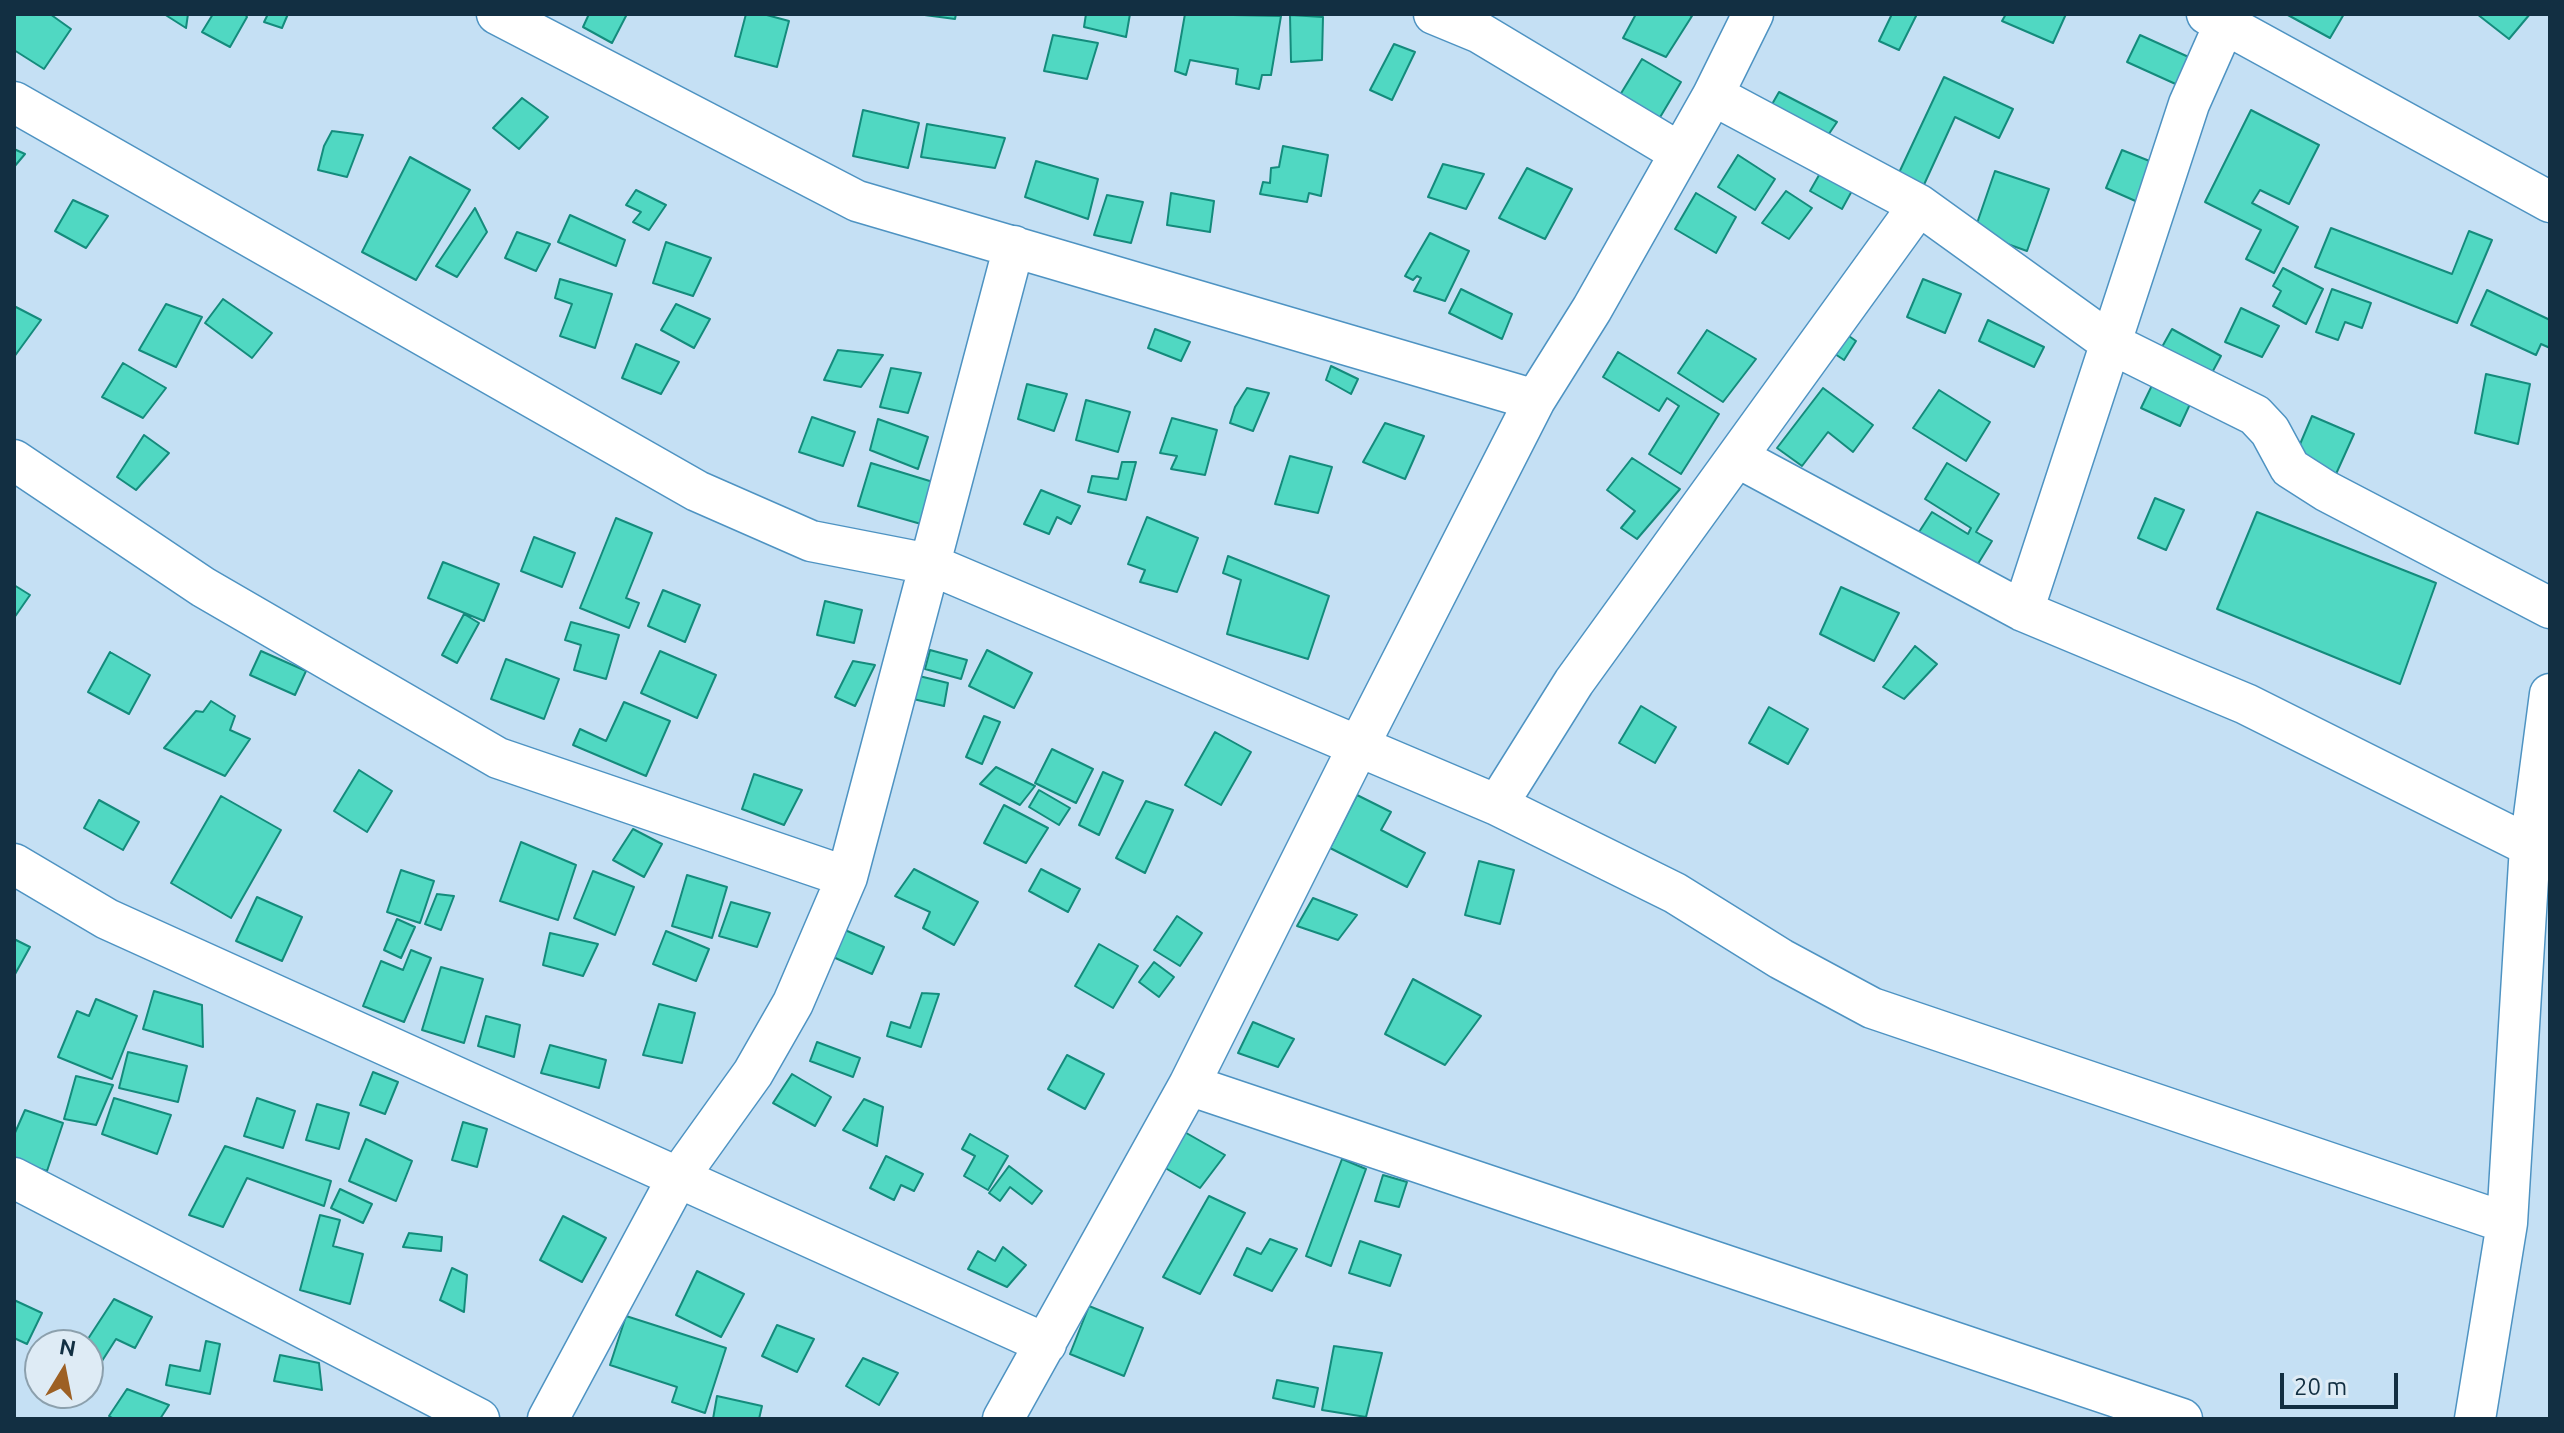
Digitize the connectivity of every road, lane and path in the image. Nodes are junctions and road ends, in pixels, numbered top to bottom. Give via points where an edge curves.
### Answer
1 (497, 14) edge
2 (1434, 14) edge
3 (1753, 14) edge
4 (2215, 19) edge
5 (1713, 95) junction
6 (14, 102) edge
7 (1680, 153) junction
8 (2550, 202) edge
9 (1919, 205) junction
10 (1014, 246) junction
11 (2112, 344) junction
12 (1535, 400) junction
13 (1737, 457) junction
14 (14, 460) edge
15 (929, 564) junction
16 (2550, 608) edge
17 (2023, 611) junction
18 (2550, 694) edge
19 (1359, 745) junction
20 (1497, 805) junction
21 (2530, 846) junction
22 (14, 864) edge
23 (847, 877) junction
24 (1189, 1085) junction
25 (14, 1178) edge
26 (677, 1179) junction
27 (2507, 1223) junction
28 (1046, 1344) junction
29 (479, 1419) edge
30 (548, 1419) edge
31 (1003, 1419) edge
32 (2182, 1419) edge
33 (2475, 1419) edge

1 - 10 street via 857,201
2 - 7 street via 1480,33
3 - 5 street
4 - 8 street
4 - 11 street
5 - 7 street
5 - 9 street
6 - 15 street via 697,491 811,541
7 - 12 street
9 - 11 street
9 - 13 street
10 - 12 street
10 - 15 street
11 - 16 street via 2255,415 2290,468 2326,491
11 - 17 street
12 - 19 street
13 - 17 street
13 - 20 street via 1574,682
14 - 23 street via 203,587 498,758
15 - 19 street
15 - 23 street
17 - 21 street via 2246,704
18 - 21 street
19 - 20 street
19 - 24 street
20 - 27 street via 1675,893 1872,1008
21 - 27 street
22 - 26 street via 107,919
23 - 26 street via 793,1003 753,1073
24 - 28 street
24 - 32 street
25 - 29 street
26 - 28 street
26 - 30 street
27 - 33 street
28 - 31 street

